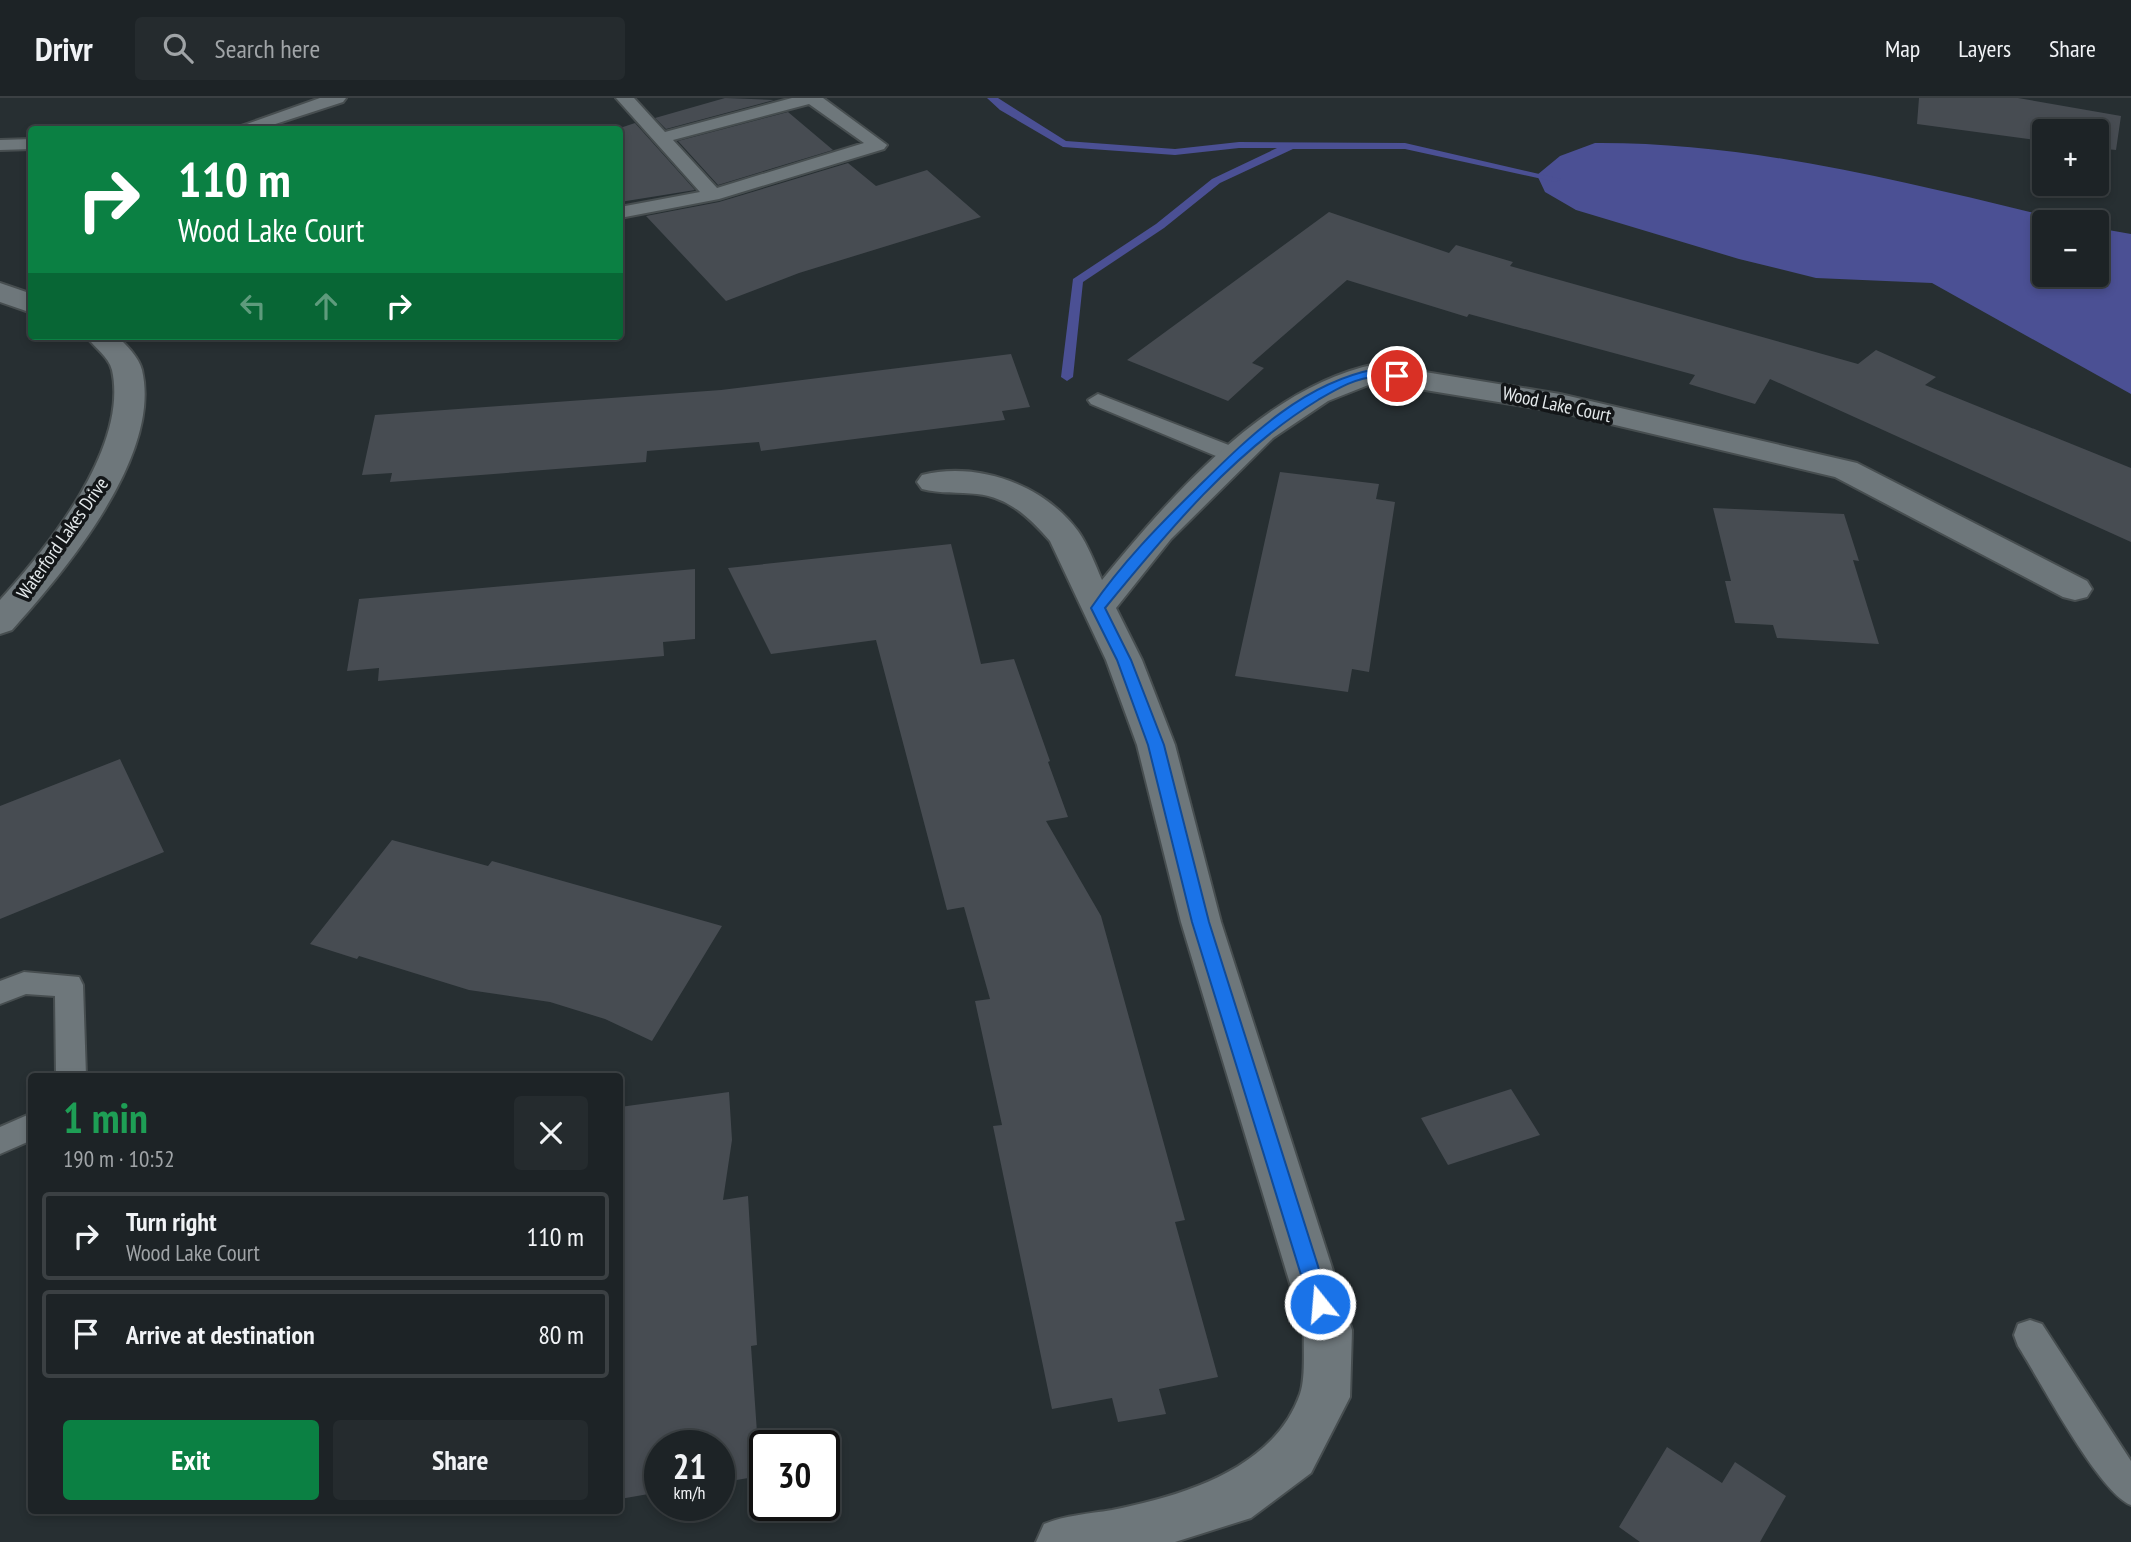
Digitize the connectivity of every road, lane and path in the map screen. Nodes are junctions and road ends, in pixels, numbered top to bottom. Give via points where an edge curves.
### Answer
1 (337, 98) edge
2 (625, 98) edge
3 (250, 126) edge
4 (662, 138) junction
5 (28, 144) edge
6 (0, 145) edge
7 (713, 195) junction
8 (623, 211) edge
9 (0, 292) edge
10 (28, 302) edge
11 (105, 340) edge
12 (1098, 400) dead end
13 (1236, 456) junction
14 (933, 482) dead end
15 (2075, 589) dead end
16 (1098, 608) junction
17 (0, 622) edge
18 (0, 993) edge
19 (71, 1073) edge
20 (28, 1127) edge
21 (0, 1140) edge
22 (2030, 1335) dead end
23 (2131, 1488) edge
24 (1114, 1539) edge
25 (1062, 1542) edge

1 - 3 lane
2 - 4 lane
4 - 7 lane
4 - 7 lane via 812,98 878,145
5 - 6 lane
7 - 8 lane
9 - 10 street
11 - 17 street, Waterford Lakes Drive via 127,371 130,408 114,463 74,528
12 - 13 lane
13 - 15 street, Wood Lake Court via 1262,431 1317,395 1356,377 1376,373 1438,381 1560,403 1846,470
13 - 16 street, Wood Lake Court via 1160,532
14 - 16 street via 981,484 1020,495 1065,537
16 - 24 street via 1124,660 1156,745 1201,922 1328,1330 1325,1397 1293,1456 1233,1500
18 - 19 lane via 24,983 69,985
20 - 21 lane
22 - 23 lane
24 - 25 street

